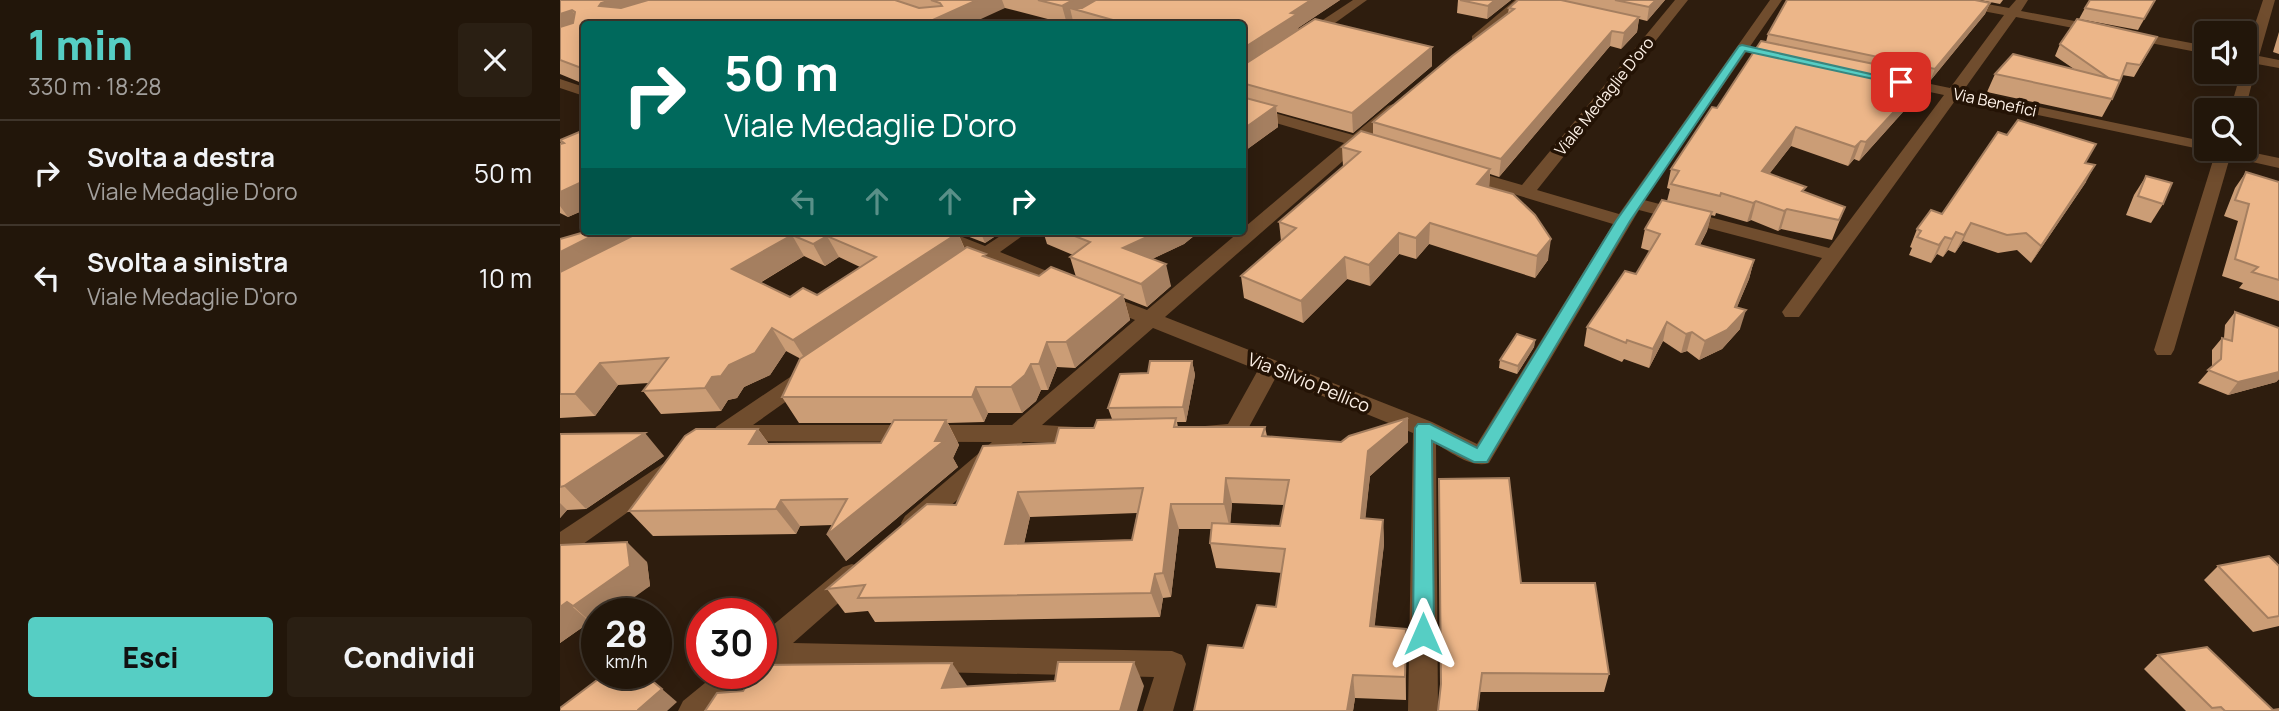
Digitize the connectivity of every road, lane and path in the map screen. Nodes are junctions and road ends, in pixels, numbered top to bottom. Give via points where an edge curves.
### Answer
1 (1361, 0) edge
2 (1682, 0) edge
3 (1776, 0) edge
4 (1945, 0) edge
5 (2269, 0) edge
6 (1526, 1) edge
7 (2017, 6) edge
8 (2257, 35) edge
9 (1296, 44) edge
10 (2194, 47) edge
11 (1460, 53) edge
12 (2257, 60) edge
13 (2279, 64) edge
14 (1888, 79) edge
15 (560, 83) edge
16 (581, 91) edge
17 (1954, 93) junction
18 (1407, 97) edge
19 (1246, 109) edge
20 (1354, 141) junction
21 (2194, 144) edge
22 (1381, 149) edge
23 (2257, 158) edge
24 (2214, 161) edge
25 (2279, 163) edge
26 (1447, 169) edge
27 (1526, 192) junction
28 (1634, 203) junction
29 (1623, 221) junction
30 (941, 235) edge
31 (1014, 235) edge
32 (987, 253) junction
33 (1833, 255) junction
34 (964, 269) edge
35 (1792, 312) dead end
36 (1151, 319) junction
37 (2164, 350) dead end
38 (827, 362) edge
39 (1271, 367) junction
40 (1424, 428) junction
41 (1194, 432) edge
42 (724, 433) junction
43 (1112, 433) edge
44 (1017, 435) junction
45 (900, 535) edge
46 (560, 546) edge
47 (868, 562) edge
48 (777, 640) edge
49 (777, 654) edge
50 (719, 689) edge
51 (693, 711) edge
52 (1158, 711) edge
53 (1423, 711) edge

1 - 9 street
2 - 27 street, Viale Medaglie D'oro via 1650,28
3 - 28 street via 1749,49
4 - 7 street
5 - 8 street
6 - 11 street
7 - 10 street
7 - 17 street
12 - 13 street
14 - 17 street, Via Benefici
15 - 16 street
17 - 21 street, Via Benefici
17 - 33 street
18 - 20 street
19 - 20 street
20 - 22 street
20 - 36 street
23 - 25 street, Via Benefici
24 - 37 street
26 - 27 street
27 - 29 street
28 - 29 street
28 - 33 street
29 - 40 street via 1481,457
30 - 32 street, Via Silvio Pellico
31 - 32 street
32 - 34 street
32 - 36 street, Via Silvio Pellico
33 - 35 street
36 - 39 street, Via Silvio Pellico
36 - 44 street
38 - 42 street
39 - 40 street, Via Silvio Pellico
39 - 41 street via 1235,432
40 - 53 street
42 - 44 street
42 - 46 street
43 - 44 street
44 - 45 street
47 - 48 street
49 - 52 street via 1172,664
50 - 51 street

